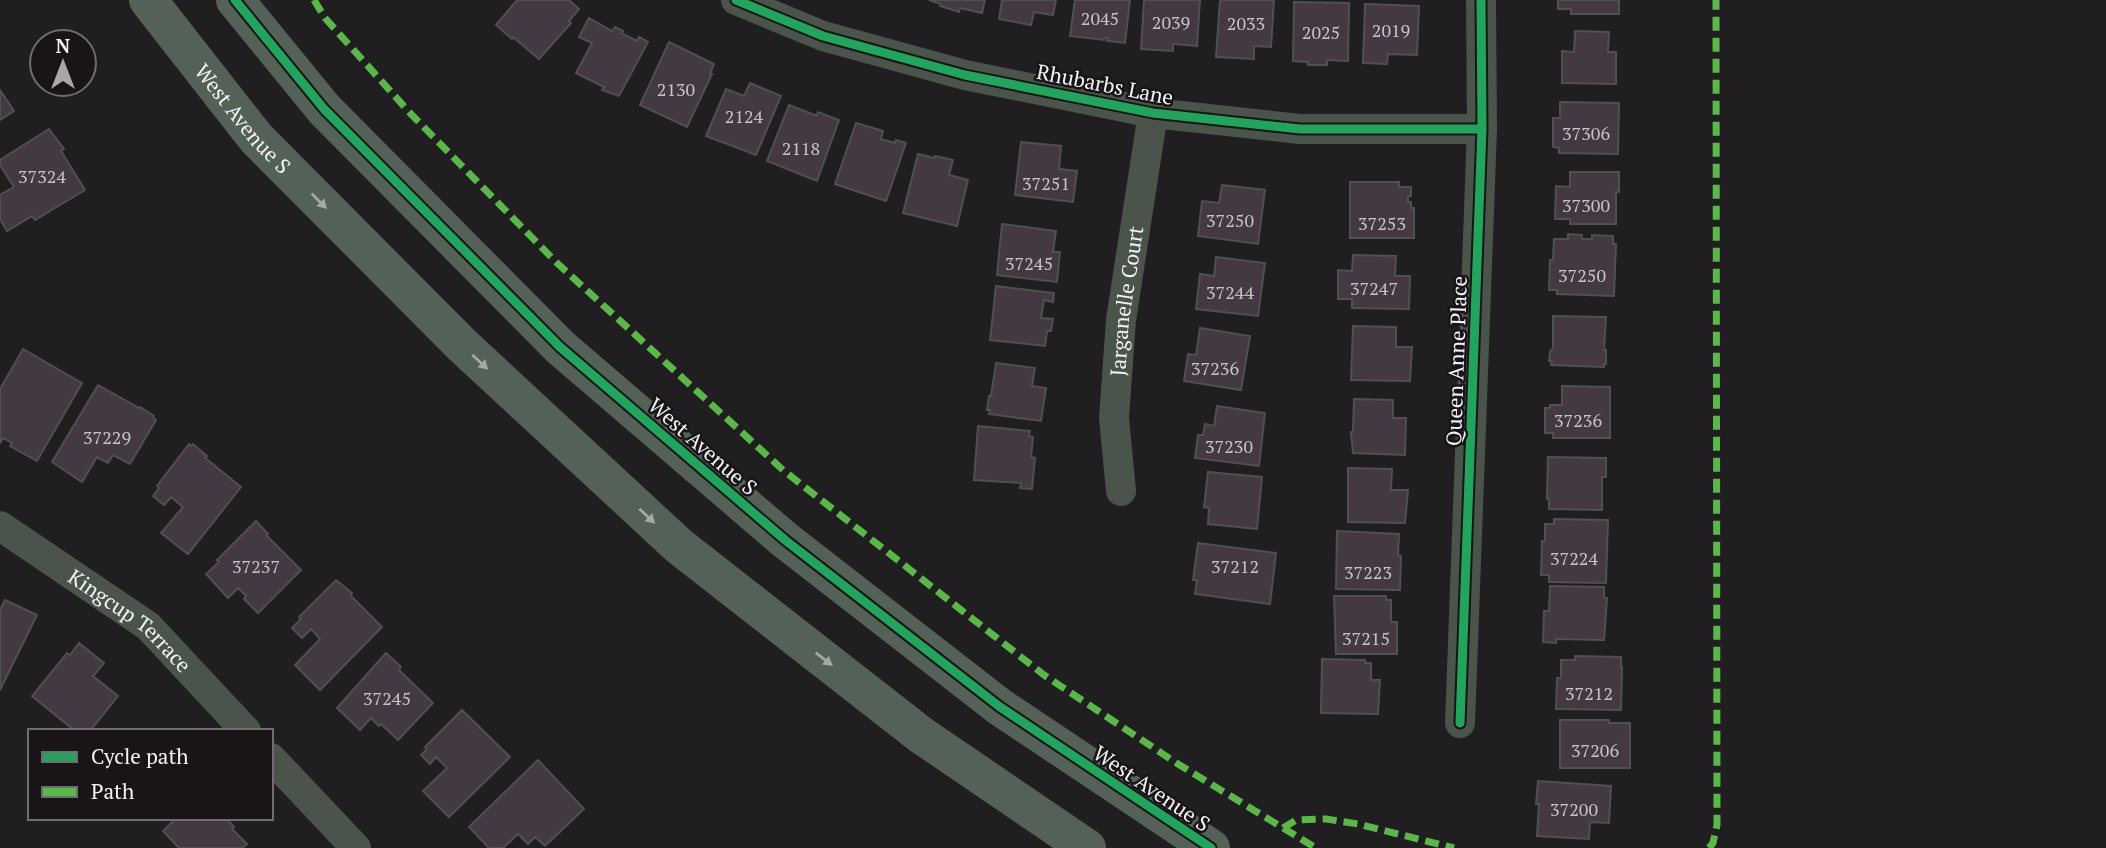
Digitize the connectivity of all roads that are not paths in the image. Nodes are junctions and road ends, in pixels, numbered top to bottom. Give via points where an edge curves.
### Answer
1 (148, 0) edge
2 (235, 0) edge
3 (736, 0) edge
4 (1481, 0) edge
5 (1153, 113) junction
6 (1482, 129) junction
7 (1121, 491) dead end
8 (0, 526) edge
9 (1460, 723) dead end
10 (244, 729) edge
11 (273, 760) edge
12 (356, 848) edge
13 (1087, 848) edge
14 (1211, 848) edge

1 -> 13 street, West Avenue S via 256,138 462,345 679,546 921,735
2 - 14 street, West Avenue S via 324,109 560,347 785,540 1000,706
3 - 5 street, Rhubarbs Lane via 823,36 965,75
4 - 6 street, Queen Anne Place
5 - 6 street, Rhubarbs Lane via 1300,129
5 - 7 street, Jarganelle Court via 1121,320 1114,418
6 - 9 street, Queen Anne Place
8 - 10 street, Kingcup Terrace via 148,626
11 - 12 street

